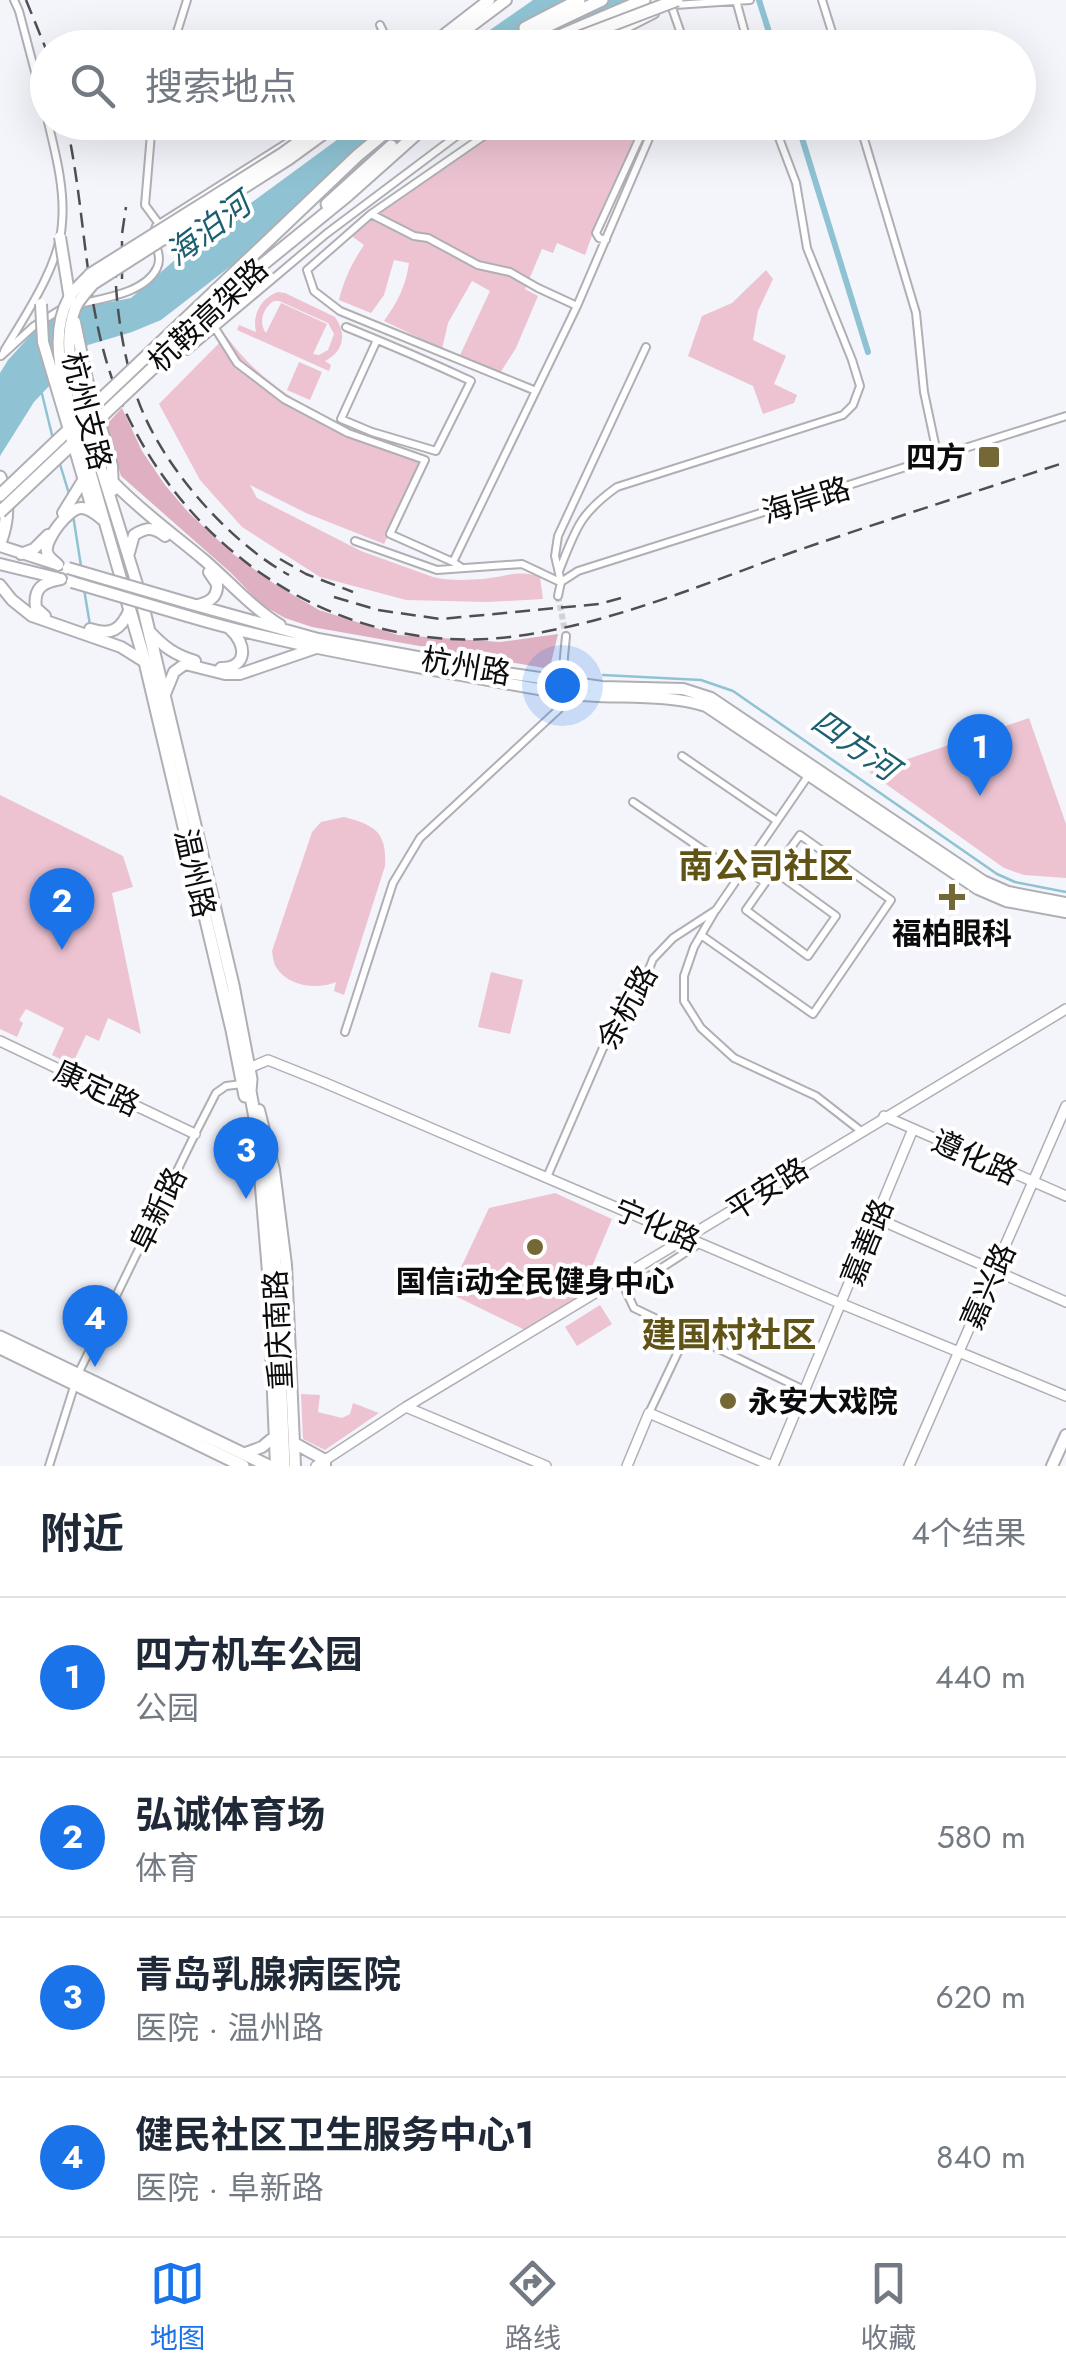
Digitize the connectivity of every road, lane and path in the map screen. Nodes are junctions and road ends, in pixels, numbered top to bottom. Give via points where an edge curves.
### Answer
1 (14, 0) edge
2 (187, 0) edge
3 (490, 0) edge
4 (506, 0) edge
5 (579, 0) edge
6 (602, 0) edge
7 (644, 0) edge
8 (736, 0) edge
9 (749, 0) edge
10 (822, 0) edge
11 (672, 2) edge
12 (380, 24) dead end
13 (178, 30) edge
14 (383, 30) edge
15 (450, 30) edge
16 (466, 30) edge
17 (525, 30) edge
18 (539, 30) edge
19 (573, 30) edge
20 (598, 30) edge
21 (621, 30) edge
22 (681, 30) edge
23 (744, 30) edge
24 (831, 30) edge
25 (30, 53) edge
26 (52, 140) edge
27 (151, 140) edge
28 (290, 140) edge
29 (301, 140) edge
30 (315, 140) edge
31 (373, 140) edge
32 (377, 140) edge
33 (398, 140) edge
34 (410, 140) edge
35 (451, 140) edge
36 (478, 140) edge
37 (638, 140) edge
38 (648, 140) edge
39 (779, 140) edge
40 (864, 140) edge
41 (346, 167) junction
42 (371, 214) junction
43 (159, 224) junction
44 (60, 237) junction
45 (606, 240) junction
46 (262, 265) junction
47 (47, 274) junction
48 (40, 304) joint
49 (577, 306) junction
50 (346, 327) dead end
51 (215, 328) junction
52 (376, 340) junction
53 (646, 347) dead end
54 (437, 350) junction
55 (187, 352) dead end
56 (0, 357) edge
57 (432, 363) junction
58 (536, 391) junction
59 (1066, 416) edge
60 (91, 453) junction
61 (938, 458) junction
62 (0, 478) edge
63 (114, 483) junction
64 (82, 485) junction
65 (0, 495) edge
66 (112, 500) junction
67 (88, 510) junction
68 (0, 512) edge
69 (63, 516) junction
70 (104, 521) junction
71 (354, 542) dead end
72 (0, 544) edge
73 (129, 553) junction
74 (21, 554) junction
75 (453, 562) junction
76 (0, 564) edge
77 (63, 566) junction
78 (462, 568) junction
79 (559, 571) junction
80 (67, 580) junction
81 (561, 582) junction
82 (0, 585) edge
83 (124, 590) joint
84 (140, 594) joint
85 (558, 596) tunnel mouth
86 (193, 604) junction
87 (130, 610) junction
88 (229, 628) junction
89 (150, 632) junction
90 (294, 633) junction
91 (566, 636) tunnel mouth
92 (316, 648) junction
93 (145, 662) junction
94 (561, 688) junction
95 (165, 694) junction
96 (682, 756) dead end
97 (812, 770) junction
98 (633, 802) dead end
99 (778, 822) junction
100 (774, 871) junction
101 (742, 872) junction
102 (765, 883) junction
103 (1066, 903) edge
104 (716, 910) junction
105 (1066, 912) edge
106 (701, 935) junction
107 (1066, 1009) edge
108 (345, 1032) dead end
109 (0, 1042) edge
110 (248, 1077) junction
111 (1066, 1106) edge
112 (884, 1116) junction
113 (912, 1129) junction
114 (861, 1131) junction
115 (194, 1134) junction
116 (258, 1157) junction
117 (547, 1178) junction
118 (1033, 1182) junction
119 (268, 1194) junction
120 (1066, 1196) edge
121 (876, 1218) junction
122 (687, 1238) junction
123 (700, 1243) junction
124 (994, 1271) junction
125 (1066, 1302) edge
126 (842, 1304) junction
127 (686, 1332) junction
128 (0, 1336) edge
129 (0, 1348) edge
130 (959, 1352) junction
131 (76, 1379) junction
132 (805, 1391) junction
133 (1066, 1396) edge
134 (406, 1407) junction
135 (649, 1414) junction
136 (1066, 1434) edge
137 (274, 1436) junction
138 (294, 1442) junction
139 (243, 1460) edge
140 (228, 1461) edge
141 (322, 1464) edge
142 (48, 1466) edge
143 (272, 1466) edge
144 (284, 1466) edge
145 (295, 1466) edge
146 (546, 1466) edge
147 (627, 1466) edge
148 (773, 1466) edge
149 (909, 1466) edge
150 (1052, 1466) edge

1 - 25 street
2 - 13 street
3 - 15 main road
4 - 16 main road
5 - 17 main road
6 - 18 main road
7 - 19 main road
8 - 9 street
8 - 11 street
8 - 23 street
10 - 24 street
11 - 20 main road, bridge
11 - 21 street
11 - 22 street
12 - 14 street
26 - 44 street via 61,186
27 - 43 street via 146,204
28 - 43 street
29 - 60 main road, 杭州支路, bridge via 90,274 69,298 59,329 60,367
30 - 60 main road, 杭州支路, bridge via 94,284 76,306 68,338
31 - 41 main road
32 - 41 main road, 杭鞍高架路
33 - 46 main road, 杭鞍高架路
34 - 46 main road
35 - 51 street
36 - 42 street
37 - 45 street via 596,233
38 - 45 street
39 - 79 street via 796,183 807,248 860,386 853,405 843,415 617,487 586,513
40 - 61 street via 916,313
41 - 65 main road, 杭鞍高架路, bridge
42 - 49 street
42 - 54 street via 307,270 314,291 340,311
43 - 56 street via 155,272 134,289 62,308
44 - 47 street
44 - 60 main road, bridge
45 - 49 street
46 - 68 main road, 杭鞍高架路, bridge
47 - 48 street
47 - 56 street
48 - 60 main road, bridge via 43,342
49 - 58 street
50 - 52 street
51 - 55 street
51 - 75 street via 237,363 284,399 348,433 425,460 390,534
52 - 57 street
52 - 57 street via 340,419 436,451 471,381
53 - 79 street via 558,536
54 - 57 street
54 - 58 street
58 - 75 street
59 - 61 street, 海岸路
60 - 63 main road
60 - 64 main road
60 - 66 main road, 杭州支路
60 - 70 main road, 杭州支路
61 - 81 street, 海岸路
62 - 72 main road, bridge via 8,509
63 - 66 main road
63 - 90 main road
64 - 67 main road
64 - 69 main road
66 - 73 main road, 杭州支路
67 - 69 main road
67 - 70 main road
69 - 74 main road via 34,550
69 - 77 main road via 46,548
70 - 83 main road, 杭州支路
71 - 78 street via 437,570
72 - 74 main road, 杭州路
73 - 84 main road, 杭州支路
73 - 86 main road via 134,534 157,530 216,580 214,597
74 - 77 main road, 杭州路
75 - 78 street
76 - 80 main road, 杭州路
77 - 86 main road, 杭州路, bridge
78 - 81 street via 522,564
79 - 81 street
80 - 87 main road via 36,590 40,614 108,633
80 - 88 main road, 杭州路, bridge
81 - 85 street
82 - 93 main road via 32,616 122,647
83 - 87 main road, 温州路
84 - 89 main road, 温州路
86 - 90 main road, 杭州路
87 - 93 main road, 温州路
88 - 89 main road via 243,648 238,662 226,668 177,656
88 - 92 main road, 杭州路
89 - 95 main road, 温州路
90 - 94 main road, 杭州路
91 - 94 street
92 - 94 main road, 杭州路
92 - 95 main road via 240,674 185,664
93 - 110 main road, 温州路
94 - 97 main road, 杭州路 via 692,692 719,702
94 - 108 street via 559,709 420,838 393,883
95 - 110 main road, 温州路
96 - 99 street
97 - 99 street, 余杭路
97 - 103 main road, 杭州路 via 983,882
97 - 105 main road, 杭州路 via 978,889
98 - 101 street
99 - 101 street, 余杭路
100 - 102 street
100 - 102 street via 836,916 808,956 746,910
100 - 106 street via 800,835 891,900 813,1014
101 - 102 street
101 - 104 street, 余杭路
104 - 106 street
104 - 117 street, 余杭路 via 653,958 626,1020 603,1048
106 - 114 street via 684,976 684,1001 701,1028 734,1058 816,1096
107 - 112 street, 平安路
109 - 115 street, 康定路
110 - 115 street, 阜新路 via 216,1093
110 - 116 main road, 温州路
110 - 117 street, 宁化路 via 268,1060
110 - 119 main road, 温州路
110 - 138 main road, 温州路 via 280,1208
111 - 118 street, 嘉兴路
112 - 113 street, 遵化路
112 - 114 street, 平安路
113 - 118 street, 遵化路
113 - 121 street, 嘉善路
114 - 122 street, 平安路
115 - 131 street, 阜新路
116 - 119 main road, 温州路
116 - 137 main road, 温州路
117 - 122 street, 宁化路
118 - 120 street, 遵化路
118 - 124 street, 嘉兴路
119 - 144 main road, 重庆南路
121 - 124 street
121 - 126 street, 嘉善路
122 - 123 street, 宁化路
122 - 134 street, 平安路
123 - 126 street, 宁化路
123 - 127 street via 626,1291 634,1308
124 - 125 street
124 - 130 street, 嘉兴路
126 - 130 street, 宁化路
126 - 132 street, 嘉善路
127 - 132 street
127 - 135 street
128 - 131 main road
129 - 131 main road
130 - 133 street, 宁化路
130 - 149 street, 嘉兴路
131 - 139 main road
131 - 140 main road
131 - 142 street, 阜新路
132 - 148 street, 嘉善路
134 - 141 street, 平安路
134 - 146 street
135 - 147 street
135 - 148 street
136 - 150 main road
137 - 139 main road
137 - 143 main road, 温州路
138 - 141 main road
138 - 145 main road, 温州路
139 - 140 main road
139 - 143 main road

